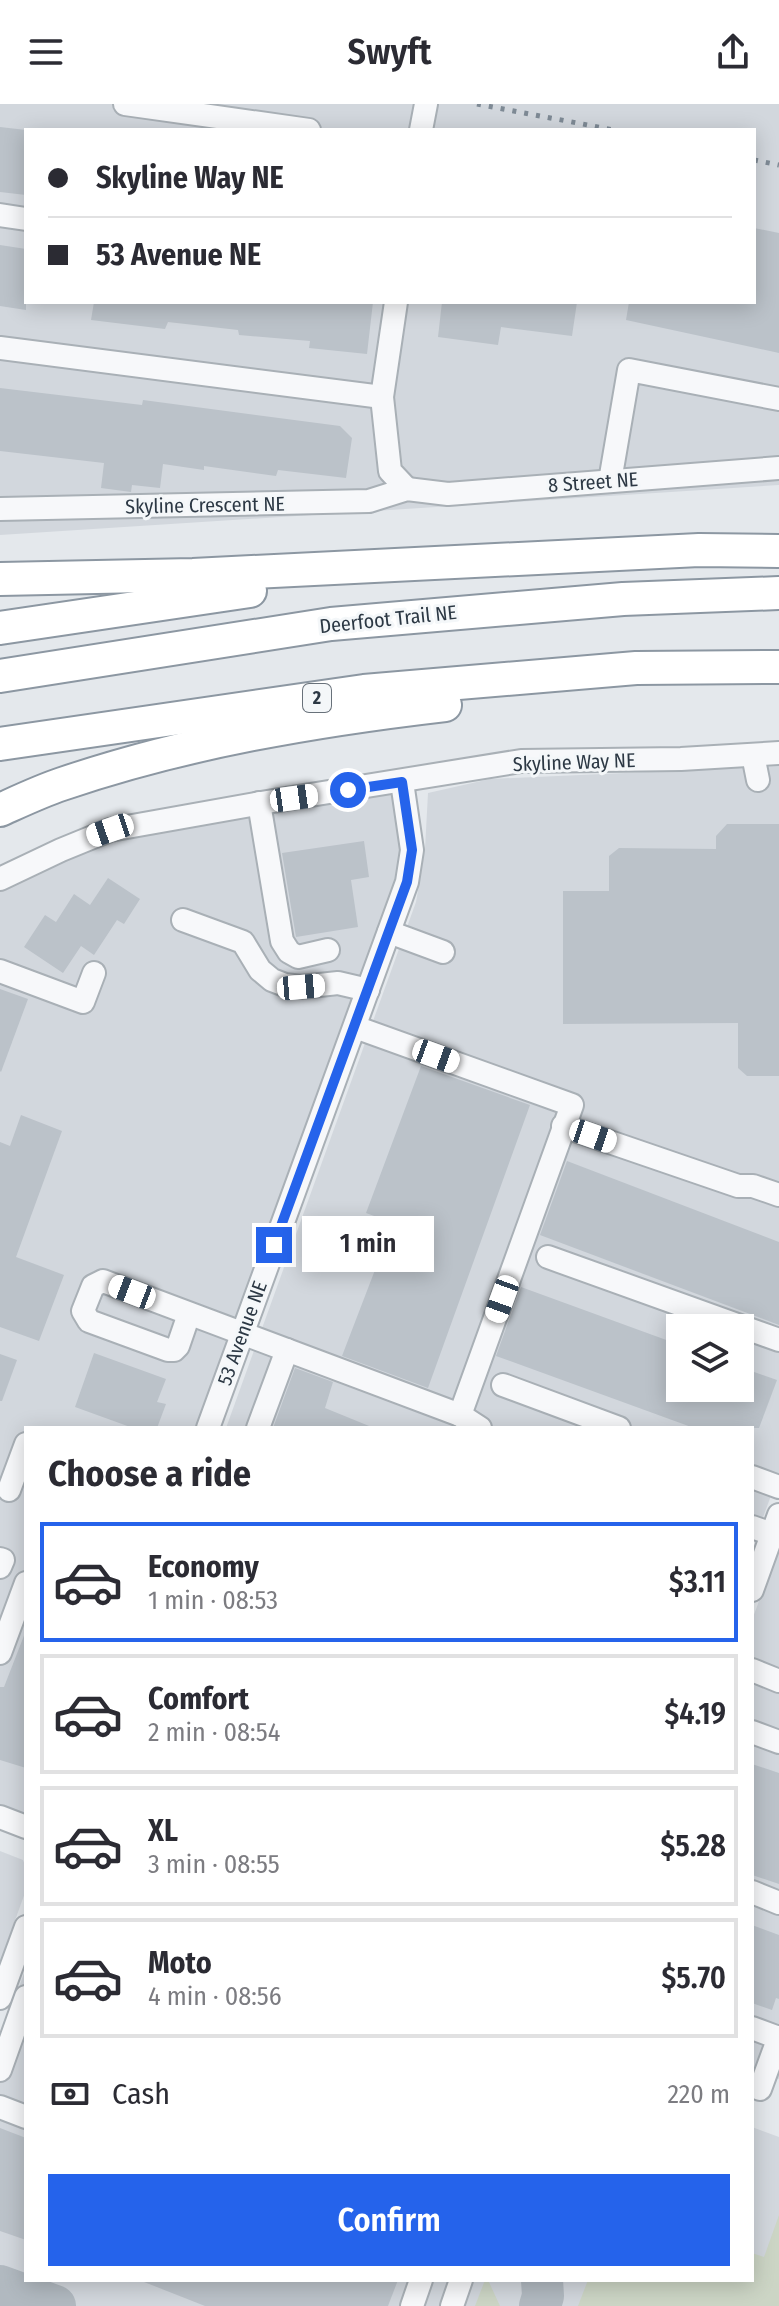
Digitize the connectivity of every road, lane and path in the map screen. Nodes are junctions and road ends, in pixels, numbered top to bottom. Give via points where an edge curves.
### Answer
1 (125, 104) edge
2 (426, 104) edge
3 (295, 128) edge
4 (421, 128) edge
5 (0, 215) edge
6 (24, 219) edge
7 (396, 304) edge
8 (0, 348) edge
9 (382, 397) junction
10 (779, 399) edge
11 (779, 468) edge
12 (610, 481) junction
13 (407, 489) junction
14 (0, 509) edge
15 (699, 550) junction
16 (779, 551) edge
17 (0, 579) edge
18 (779, 593) edge
19 (0, 628) edge
20 (779, 667) edge
21 (636, 668) junction
22 (0, 676) edge
23 (0, 744) edge
24 (779, 753) edge
25 (753, 755) junction
26 (758, 780) dead end
27 (402, 782) junction
28 (259, 803) junction
29 (0, 810) edge
30 (0, 879) edge
31 (183, 920) dead end
32 (389, 932) junction
33 (328, 950) dead end
34 (443, 952) dead end
35 (0, 971) edge
36 (94, 973) dead end
37 (368, 990) junction
38 (355, 1027) junction
39 (563, 1126) junction
40 (779, 1195) edge
41 (548, 1257) dead end
42 (189, 1314) dead end
43 (242, 1333) junction
44 (779, 1340) edge
45 (287, 1350) junction
46 (503, 1385) dead end
47 (460, 1415) junction
48 (209, 1426) edge
49 (259, 1426) edge
50 (477, 1426) edge
51 (614, 1426) edge
52 (24, 1449) edge
53 (754, 1478) edge
54 (779, 1487) edge
55 (9, 1490) dead end
56 (770, 1535) edge
57 (0, 1559) edge
58 (0, 1567) edge
59 (754, 1584) edge
60 (24, 1588) edge
61 (0, 1653) edge
62 (754, 1671) edge
63 (779, 1681) edge
64 (754, 1733) edge
65 (779, 1742) edge
66 (0, 1817) edge
67 (24, 1826) edge
68 (754, 1893) edge
69 (779, 1903) edge
70 (24, 1932) edge
71 (0, 1998) edge
72 (24, 2003) edge
73 (754, 2029) edge
74 (779, 2038) edge
75 (0, 2070) edge
76 (764, 2090) edge
77 (0, 2107) edge
78 (24, 2116) edge
79 (420, 2282) edge
80 (460, 2282) edge
81 (412, 2306) edge
82 (452, 2306) edge

1 - 3 street
2 - 4 street
5 - 6 street
7 - 9 street
8 - 9 street
9 - 13 street via 390,471
10 - 12 street via 629,370
11 - 12 street, 8 Street NE
12 - 13 street, 8 Street NE via 448,494
13 - 14 street, Skyline Crescent NE via 369,501
15 - 16 highway
15 - 17 highway via 193,575
15 - 19 highway via 336,578
18 - 22 highway, Deerfoot Trail NE via 623,599 331,624
20 - 21 highway, 2
21 - 23 highway, 2 via 364,691
21 - 29 highway via 545,694 239,737 59,784
24 - 25 street, Skyline Way NE
25 - 26 street
25 - 27 street, Skyline Way NE via 521,761
27 - 28 street, Skyline Way NE
27 - 32 street, 53 Avenue NE via 412,850
28 - 30 street, Skyline Way NE via 110,830
28 - 33 street via 282,941 298,957
31 - 37 street via 243,942 260,970 285,985 338,983
32 - 34 street
32 - 37 street, 53 Avenue NE
35 - 36 street via 83,1002
37 - 38 street, 53 Avenue NE
38 - 39 street via 572,1105
38 - 43 street, 53 Avenue NE
39 - 40 street
39 - 47 street
41 - 44 street
42 - 43 street
43 - 45 street
43 - 48 street, 53 Avenue NE
45 - 47 street
45 - 49 street
46 - 51 street
47 - 50 street
52 - 55 street
53 - 54 street
56 - 59 street
57 - 58 street
60 - 61 street
62 - 63 street
64 - 65 street
66 - 67 street
68 - 69 street
70 - 71 street
72 - 75 street
73 - 74 street
74 - 76 street
77 - 78 street
79 - 81 street
80 - 82 street

